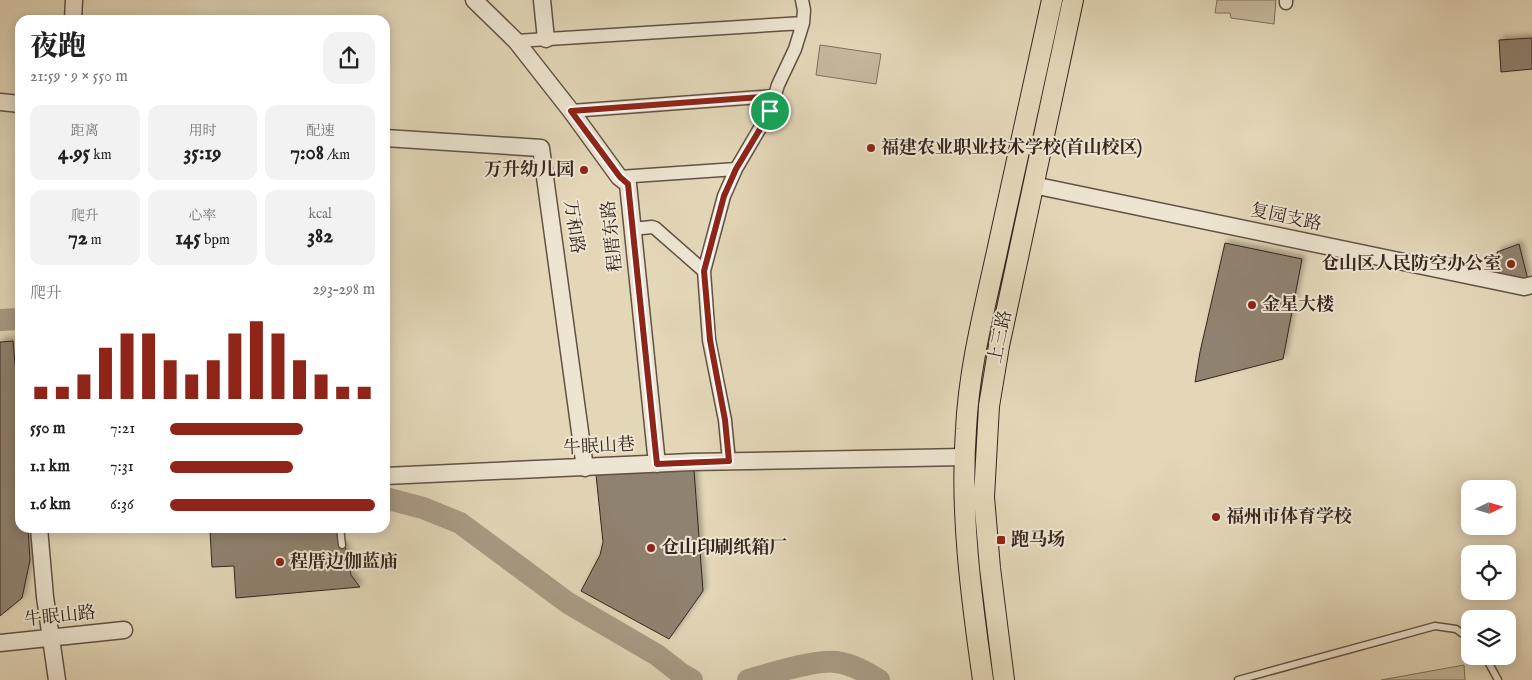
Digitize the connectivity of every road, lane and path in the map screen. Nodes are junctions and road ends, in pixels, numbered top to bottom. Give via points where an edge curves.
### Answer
1 (74, 0) edge
2 (474, 0) edge
3 (542, 0) edge
4 (802, 0) edge
5 (1052, 0) edge
6 (1073, 0) edge
7 (73, 15) edge
8 (803, 23) junction
9 (546, 39) junction
10 (516, 41) junction
11 (775, 96) junction
12 (0, 102) edge
13 (15, 104) edge
14 (571, 111) junction
15 (390, 138) edge
16 (736, 169) junction
17 (620, 177) junction
18 (1033, 185) junction
19 (632, 229) junction
20 (704, 271) junction
21 (1532, 285) edge
22 (964, 457) junction
23 (729, 461) junction
24 (657, 464) junction
25 (585, 468) junction
26 (390, 476) edge
27 (39, 533) edge
28 (341, 533) edge
29 (342, 545) dead end
30 (124, 630) dead end
31 (1461, 633) edge
32 (51, 638) junction
33 (0, 643) edge
34 (1490, 665) edge
35 (57, 680) edge
36 (983, 680) edge
37 (1004, 680) edge
38 (1238, 680) edge
39 (1498, 680) edge

1 - 7 street
2 - 10 street, 程厝东路
3 - 9 street
4 - 8 street
5 - 22 main road, 上三路 via 978,340 968,402
6 - 18 main road, 上三路
8 - 9 street
8 - 11 street
9 - 10 street
10 - 14 street, 程厝东路
11 - 14 street
11 - 16 street via 769,114
12 - 13 street
14 - 17 street, 程厝东路
15 - 25 street, 万和路 via 541,148
16 - 17 street
16 - 20 street via 721,203
17 - 19 street, 程厝东路 via 628,184
18 - 21 street, 复园支路 via 1524,287
18 - 37 main road, 上三路 via 994,372 984,473 986,532
19 - 20 street via 655,228
19 - 24 street, 程厝东路
20 - 23 street via 710,340
22 - 23 street, 牛眠山巷
22 - 36 main road, 上三路 via 965,526
23 - 24 street, 牛眠山巷
24 - 25 street, 牛眠山巷
25 - 26 street, 牛眠山巷
27 - 32 street
28 - 29 lane
30 - 32 street, 牛眠山路
31 - 38 lane via 1435,626
32 - 33 street, 牛眠山路
32 - 35 street
34 - 39 lane

